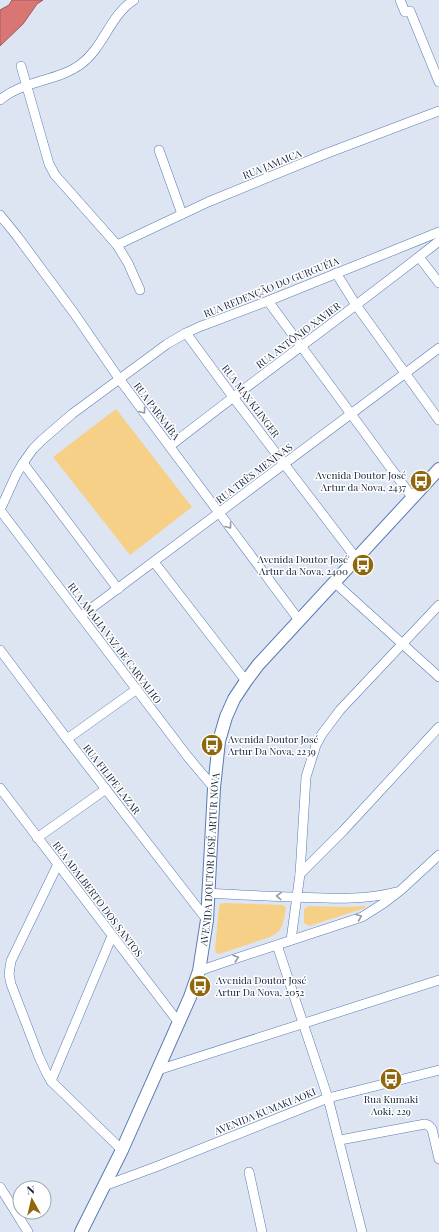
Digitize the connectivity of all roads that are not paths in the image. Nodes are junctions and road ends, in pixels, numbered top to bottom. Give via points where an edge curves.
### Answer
1 (134, 0) edge
2 (400, 0) edge
3 (21, 66) dead end
4 (439, 82) edge
5 (27, 86) junction
6 (0, 100) edge
7 (439, 111) edge
8 (159, 150) dead end
9 (0, 214) edge
10 (182, 214) junction
11 (439, 232) edge
12 (439, 241) edge
13 (116, 245) junction
14 (419, 257) junction
15 (336, 273) junction
16 (439, 283) edge
17 (140, 290) dead end
18 (268, 301) junction
19 (356, 305) junction
20 (186, 333) junction
21 (301, 346) junction
22 (439, 348) edge
23 (405, 374) junction
24 (120, 380) junction
25 (233, 397) junction
26 (351, 414) junction
27 (439, 420) edge
28 (170, 446) junction
29 (24, 463) junction
30 (285, 464) junction
31 (439, 469) edge
32 (412, 496) junction
33 (0, 510) edge
34 (220, 513) junction
35 (356, 558) junction
36 (154, 562) junction
37 (334, 582) junction
38 (118, 589) junction
39 (439, 605) edge
40 (81, 616) junction
41 (299, 620) junction
42 (402, 644) junction
43 (0, 650) edge
44 (439, 678) edge
45 (246, 681) junction
46 (137, 689) junction
47 (439, 727) edge
48 (67, 739) junction
49 (0, 788) edge
50 (214, 788) junction
51 (106, 789) junction
52 (37, 838) junction
53 (439, 855) edge
54 (58, 864) junction
55 (300, 874) junction
56 (401, 890) junction
57 (209, 893) junction
58 (298, 897) junction
59 (207, 920) junction
60 (112, 936) junction
61 (291, 940) junction
62 (277, 945) junction
63 (199, 971) junction
64 (439, 980) edge
65 (179, 1023) junction
66 (303, 1023) junction
67 (158, 1070) junction
68 (439, 1070) edge
69 (51, 1081) junction
70 (328, 1098) junction
71 (340, 1140) junction
72 (122, 1150) junction
73 (439, 1158) edge
74 (249, 1172) dead end
75 (104, 1186) junction
76 (0, 1187) edge
77 (28, 1232) edge
78 (81, 1232) edge
79 (262, 1232) edge
80 (362, 1232) edge

1 - 5 street via 122,10 85,61 73,69
2 - 4 street
3 - 5 street
5 - 6 street
5 - 13 street via 45,154 55,175
7 - 10 street, RUA JAMAICA via 325,154
8 - 10 street
9 - 24 street, RUA PARNAÍBA
10 - 13 street, RUA JAMAICA
11 - 15 street, RUA REDENÇÃO DO GURGUÉIA
12 - 14 street, RUA ANTÔNIO XAVIER
13 - 17 street via 128,263
14 - 16 street
14 - 19 street, RUA ANTÔNIO XAVIER
15 - 18 street, RUA REDENÇÃO DO GURGUÉIA
15 - 19 street
18 - 20 street, RUA REDENÇÃO DO GURGUÉIA
18 - 21 street
19 - 21 street, RUA ANTÔNIO XAVIER
19 - 23 street
20 - 24 street, RUA REDENÇÃO DO GURGUÉIA
20 - 25 street, RUA MAX KLINGER
21 - 25 street, RUA ANTÔNIO XAVIER
21 - 26 street
22 - 23 street, RUA TRÊS MENINAS
23 - 26 street, RUA TRÊS MENINAS
23 - 27 street
24 -> 28 street, RUA PARNAÍBA
24 - 29 street via 55,428 33,449
25 - 28 street, RUA ANTÔNIO XAVIER
25 - 30 street, RUA MAX KLINGER
26 - 30 street, RUA TRÊS MENINAS
26 - 32 street
28 - 34 street, RUA PARNAÍBA
29 - 33 street
29 - 38 street
30 - 34 street, RUA TRÊS MENINAS
30 - 35 street, RUA MAX KLINGER
31 - 32 main road, AVENIDA DOUTOR JOSÉ ARTUR NOVA
32 - 35 main road, AVENIDA DOUTOR JOSÉ ARTUR NOVA
33 - 40 street, RUA AMALIA VAZ DE CARVALHO
34 - 36 street, RUA TRÊS MENINAS
34 -> 41 street, RUA PARNAÍBA
35 - 37 main road, AVENIDA DOUTOR JOSÉ ARTUR NOVA
36 - 38 street, RUA TRÊS MENINAS
36 - 45 street
37 - 41 main road, AVENIDA DOUTOR JOSÉ ARTUR NOVA
37 - 42 street
38 - 40 street, RUA TRÊS MENINAS
39 - 42 street
40 - 46 street, RUA AMALIA VAZ DE CARVALHO
41 - 45 main road, AVENIDA DOUTOR JOSÉ ARTUR NOVA
42 - 44 street
42 - 55 street via 340,710 316,745 306,777
43 - 48 street, RUA FILIPE LAZAR
45 - 50 main road, AVENIDA DOUTOR JOSÉ ARTUR NOVA via 234,699 222,728
46 - 48 street
46 - 50 street, RUA AMALIA VAZ DE CARVALHO
47 - 55 street
48 - 51 street, RUA FILIPE LAZAR
49 - 52 street, RUA ADALBERTO DOS SANTOS
50 - 57 main road, AVENIDA DOUTOR JOSÉ ARTUR NOVA
51 - 52 street
51 - 59 street, RUA FILIPE LAZAR
52 - 54 street, RUA ADALBERTO DOS SANTOS
53 - 56 street
54 - 60 street, RUA ADALBERTO DOS SANTOS
54 - 69 street via 11,961 9,974 39,1057
55 - 58 street
56 - 58 street via 365,897
61 -> 56 street via 362,917
58 -> 57 street
57 - 59 main road, AVENIDA DOUTOR JOSÉ ARTUR NOVA
58 - 61 street
59 - 63 main road, AVENIDA DOUTOR JOSÉ ARTUR NOVA
60 - 65 street, RUA ADALBERTO DOS SANTOS
60 - 69 street
61 - 62 street
63 -> 62 street
62 - 66 street
63 - 65 main road, AVENIDA DOUTOR JOSÉ ARTUR NOVA
64 - 66 street
65 - 67 main road, AVENIDA DOUTOR JOSÉ ARTUR NOVA
66 - 67 street
66 - 70 street
67 - 72 main road, AVENIDA DOUTOR JOSÉ ARTUR NOVA
68 - 70 street, AVENIDA KUMAKI AOKI
69 - 72 street
70 - 71 street
70 - 75 street, AVENIDA KUMAKI AOKI
71 - 73 street via 426,1124 432,1129
71 - 80 street
72 - 75 main road, AVENIDA DOUTOR JOSÉ ARTUR NOVA
74 - 79 street
75 - 78 main road, AVENIDA DOUTOR JOSÉ ARTUR NOVA
76 - 77 street

